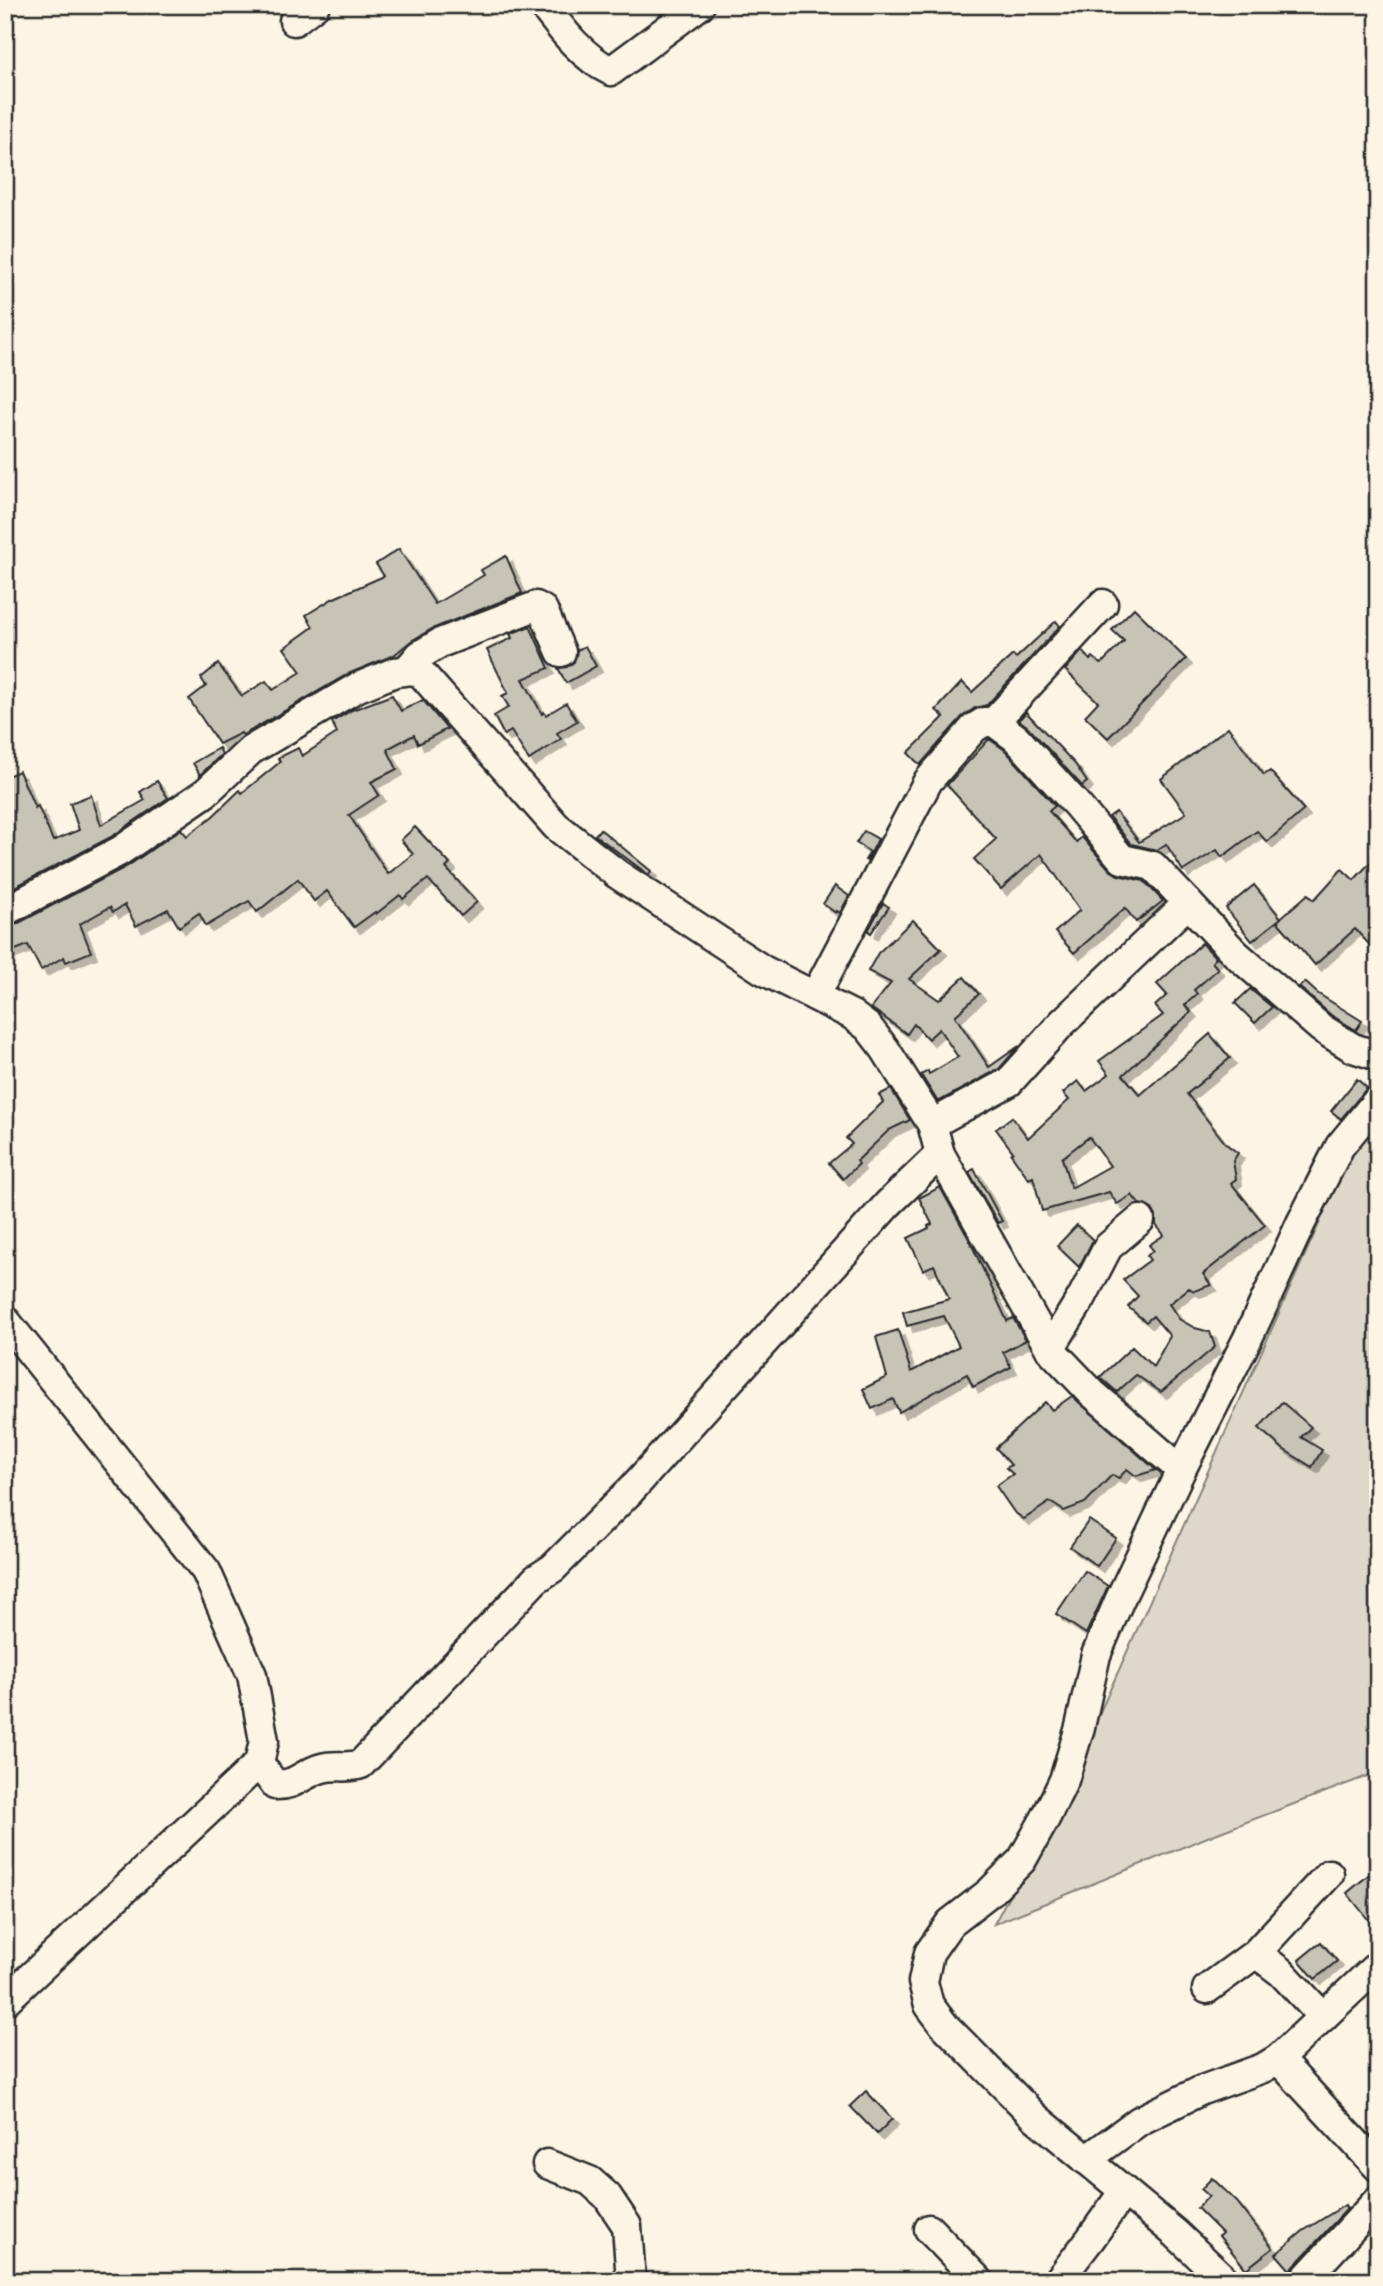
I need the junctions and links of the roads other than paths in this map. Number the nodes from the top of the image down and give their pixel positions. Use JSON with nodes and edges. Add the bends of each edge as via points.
{"nodes":[{"id":1,"x":543,"y":5,"type":"edge"},
{"id":2,"x":700,"y":5,"type":"edge"},
{"id":3,"x":1103,"y":604,"type":"dead end"},
{"id":4,"x":561,"y":652,"type":"dead end"},
{"id":5,"x":407,"y":670,"type":"junction"},
{"id":6,"x":994,"y":722,"type":"junction"},
{"id":7,"x":1188,"y":904,"type":"junction"},
{"id":8,"x":5,"y":911,"type":"edge"},
{"id":9,"x":815,"y":996,"type":"junction"},
{"id":10,"x":1378,"y":1056,"type":"edge"},
{"id":11,"x":1378,"y":1100,"type":"edge"},
{"id":12,"x":932,"y":1124,"type":"junction"},
{"id":13,"x":940,"y":1154,"type":"junction"},
{"id":14,"x":1140,"y":1220,"type":"dead end"},
{"id":15,"x":5,"y":1320,"type":"edge"},
{"id":16,"x":1050,"y":1349,"type":"junction"},
{"id":17,"x":1181,"y":1470,"type":"junction"},
{"id":18,"x":259,"y":1763,"type":"junction"},
{"id":19,"x":1329,"y":1874,"type":"dead end"},
{"id":20,"x":1256,"y":1953,"type":"junction"},
{"id":21,"x":1378,"y":1965,"type":"edge"},
{"id":22,"x":1207,"y":1989,"type":"dead end"},
{"id":23,"x":5,"y":2001,"type":"edge"},
{"id":24,"x":1324,"y":2017,"type":"junction"},
{"id":25,"x":1278,"y":2059,"type":"junction"},
{"id":26,"x":1086,"y":2160,"type":"junction"},
{"id":27,"x":547,"y":2164,"type":"dead end"},
{"id":28,"x":1378,"y":2167,"type":"edge"},
{"id":29,"x":1124,"y":2191,"type":"junction"},
{"id":30,"x":1378,"y":2200,"type":"edge"},
{"id":31,"x":929,"y":2229,"type":"dead end"},
{"id":32,"x":631,"y":2281,"type":"edge"},
{"id":33,"x":979,"y":2281,"type":"edge"},
{"id":34,"x":1058,"y":2281,"type":"edge"},
{"id":35,"x":1226,"y":2281,"type":"edge"},
{"id":36,"x":1303,"y":2281,"type":"edge"}],
"edges":[{"from":1,"to":2,"type":"street","via":[[573,42],[596,64],[611,71]]},
{"from":3,"to":6,"type":"street"},
{"from":4,"to":5,"type":"street","via":[[546,616],[536,606],[440,643]]},
{"from":5,"to":8,"type":"street","via":[[356,688],[267,740],[205,793],[120,851]]},
{"from":5,"to":9,"type":"street","via":[[421,673],[556,826],[617,874],[763,970]]},
{"from":6,"to":7,"type":"street","via":[[1016,738],[1122,859],[1153,866]]},
{"from":6,"to":9,"type":"street","via":[[974,728],[928,781]]},
{"from":7,"to":10,"type":"street","via":[[1236,954],[1321,1028],[1353,1048]]},
{"from":7,"to":12,"type":"street","via":[[1062,1023],[1009,1082]]},
{"from":9,"to":12,"type":"street","via":[[868,1027]]},
{"from":11,"to":17,"type":"street","via":[[1340,1146]]},
{"from":12,"to":13,"type":"street"},
{"from":13,"to":16,"type":"street"},
{"from":13,"to":18,"type":"street","via":[[888,1204],[631,1490],[553,1569],[536,1579],[361,1765],[320,1768],[289,1786],[275,1785]]},
{"from":14,"to":16,"type":"street","via":[[1108,1247]]},
{"from":15,"to":18,"type":"street","via":[[206,1571],[252,1675],[264,1741]]},
{"from":16,"to":17,"type":"street","via":[[1092,1393]]},
{"from":17,"to":26,"type":"street","via":[[1096,1655],[1064,1780],[1046,1817],[1022,1860],[950,1923],[929,1953],[923,1982],[929,2005],[944,2025],[1035,2118]]},
{"from":18,"to":23,"type":"street"},
{"from":19,"to":20,"type":"street"},
{"from":20,"to":22,"type":"street"},
{"from":20,"to":24,"type":"street"},
{"from":21,"to":24,"type":"street"},
{"from":24,"to":25,"type":"street"},
{"from":25,"to":26,"type":"street","via":[[1139,2120]]},
{"from":25,"to":28,"type":"street"},
{"from":26,"to":29,"type":"street"},
{"from":27,"to":32,"type":"street","via":[[590,2181],[607,2196],[627,2226]]},
{"from":29,"to":34,"type":"street"},
{"from":29,"to":35,"type":"street"},
{"from":30,"to":36,"type":"street"},
{"from":31,"to":33,"type":"street"}]}
